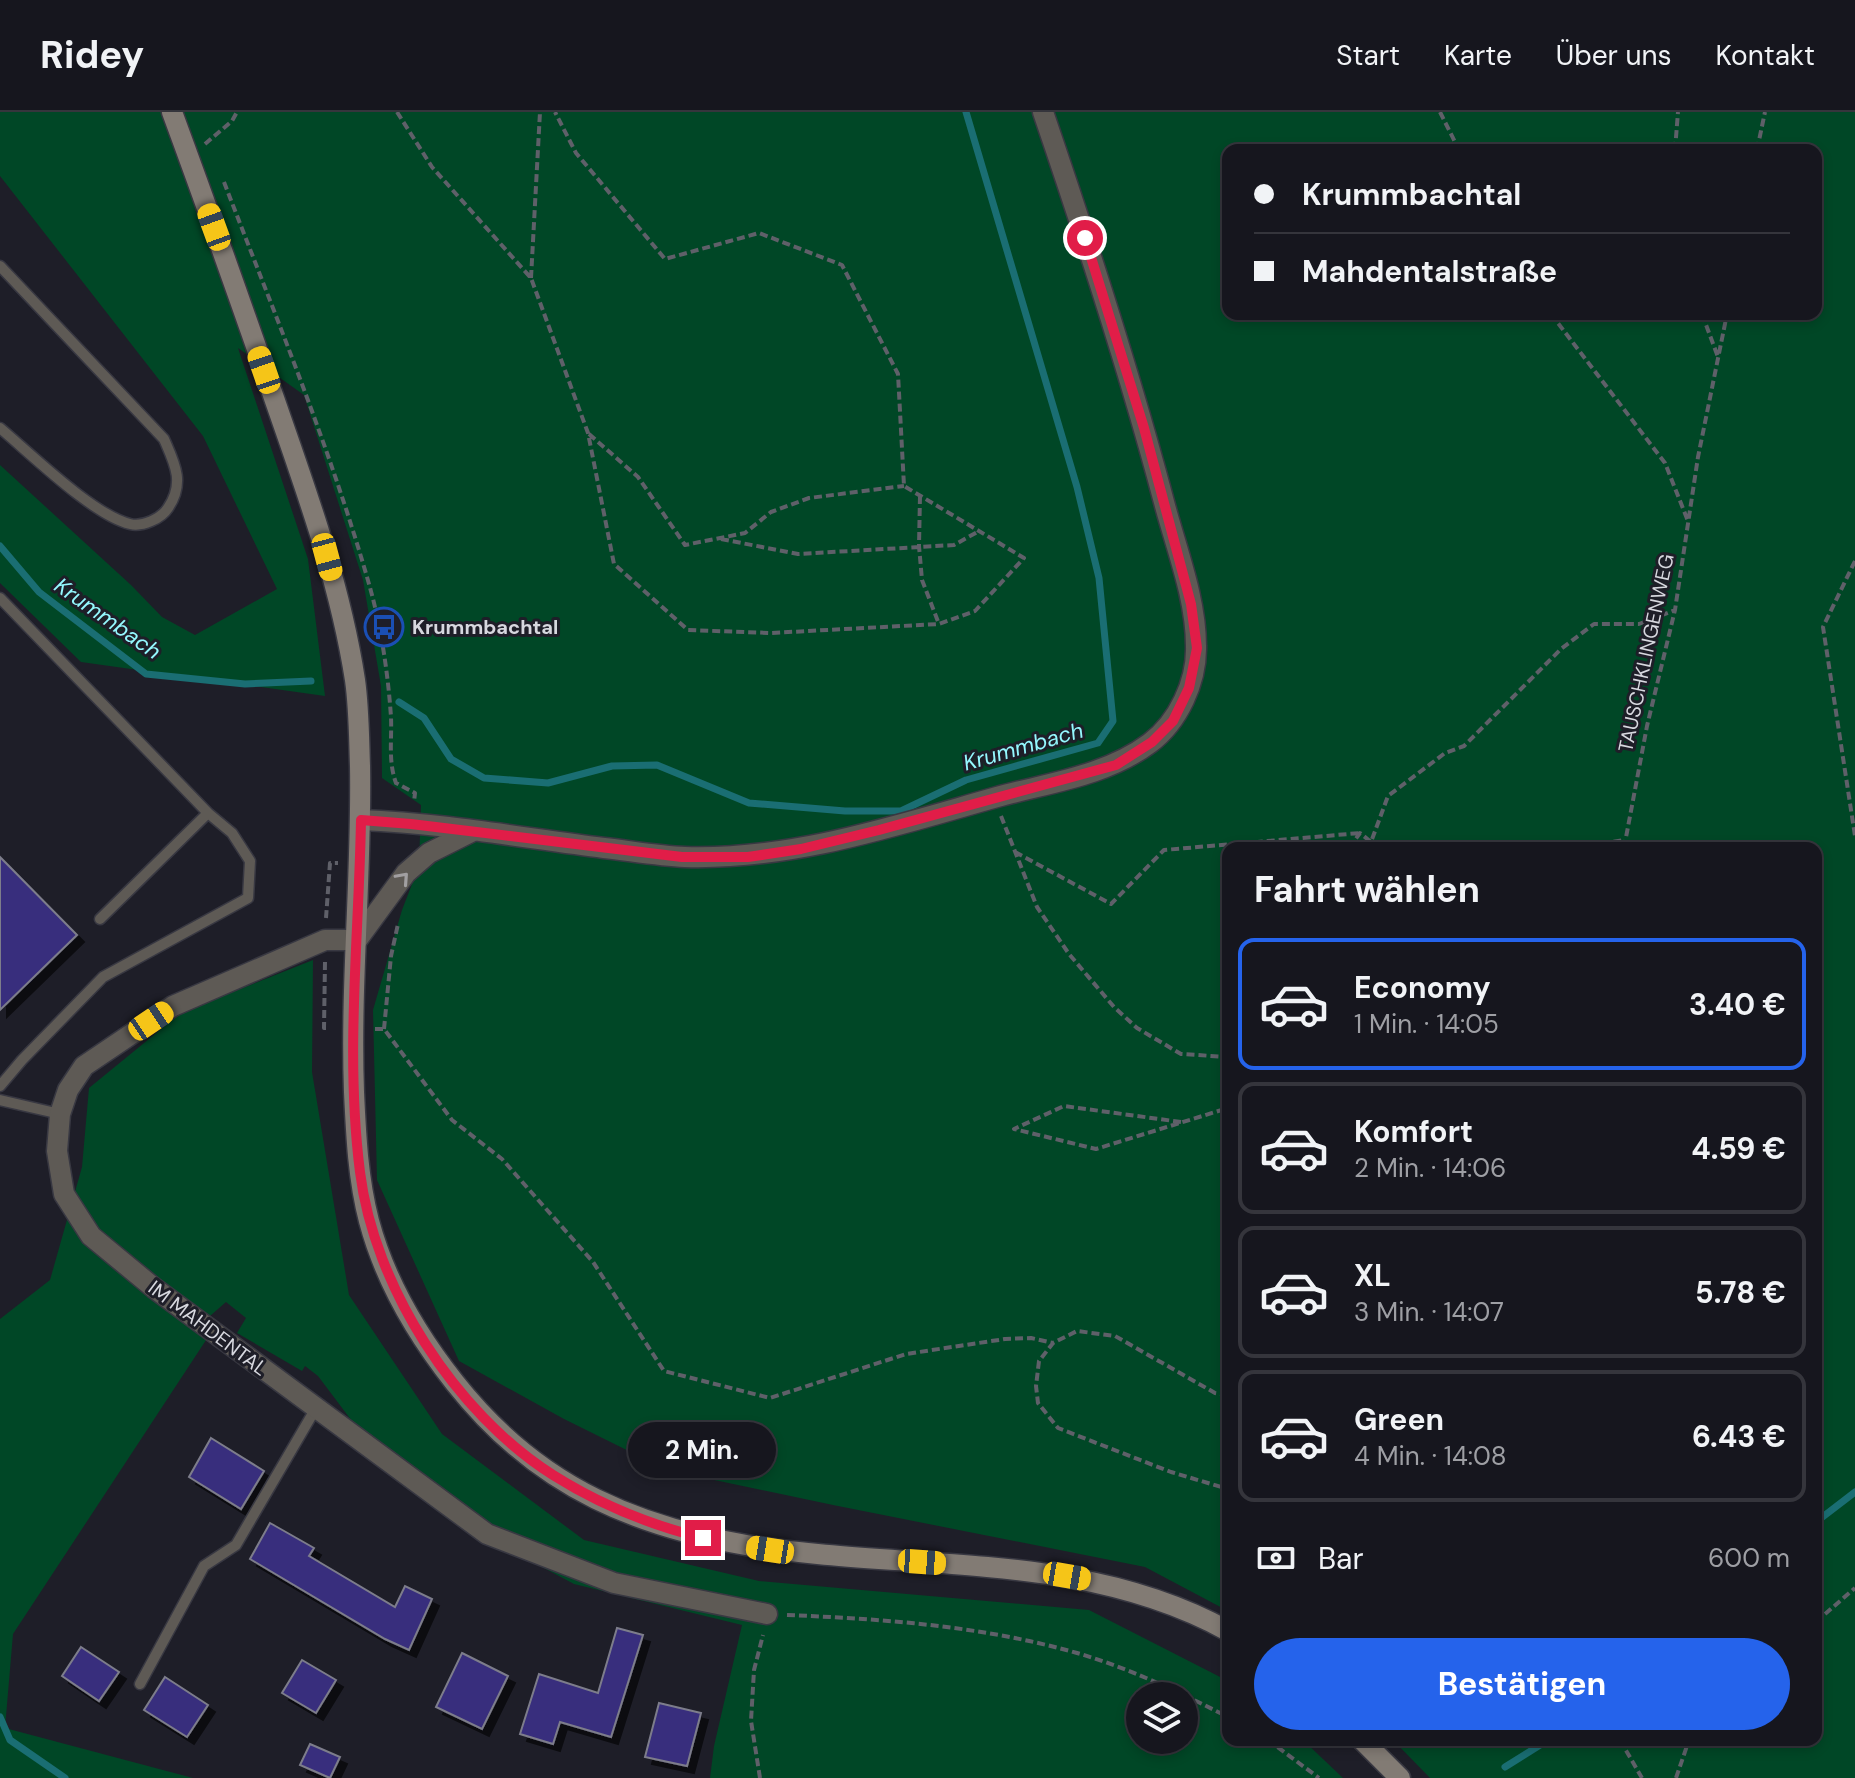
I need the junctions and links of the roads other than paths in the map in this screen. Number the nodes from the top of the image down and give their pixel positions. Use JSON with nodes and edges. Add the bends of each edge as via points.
{"nodes":[{"id":1,"x":172,"y":112,"type":"edge"},
{"id":2,"x":1043,"y":112,"type":"edge"},
{"id":3,"x":0,"y":266,"type":"edge"},
{"id":4,"x":0,"y":428,"type":"edge"},
{"id":5,"x":0,"y":598,"type":"edge"},
{"id":6,"x":208,"y":813,"type":"junction"},
{"id":7,"x":361,"y":820,"type":"junction"},
{"id":8,"x":473,"y":831,"type":"junction"},
{"id":9,"x":100,"y":919,"type":"dead end"},
{"id":10,"x":357,"y":940,"type":"junction"},
{"id":11,"x":0,"y":1086,"type":"edge"},
{"id":12,"x":0,"y":1100,"type":"edge"},
{"id":13,"x":60,"y":1114,"type":"junction"},
{"id":14,"x":316,"y":1408,"type":"junction"},
{"id":15,"x":767,"y":1614,"type":"road end"},
{"id":16,"x":1222,"y":1628,"type":"edge"},
{"id":17,"x":140,"y":1684,"type":"dead end"},
{"id":18,"x":1368,"y":1746,"type":"edge"},
{"id":19,"x":1400,"y":1778,"type":"edge"}],
"edges":[{"from":1,"to":7,"type":"main road","via":[[296,462],[337,596],[355,684]]},
{"from":2,"to":8,"type":"street","via":[[1144,428],[1191,604],[1197,648],[1189,688],[1173,721],[1116,765],[801,849],[748,857],[682,857]]},
{"from":3,"to":4,"type":"lane","via":[[164,439],[179,471],[176,494],[166,512],[147,523],[132,524],[101,512]]},
{"from":5,"to":6,"type":"lane"},
{"from":6,"to":9,"type":"lane"},
{"from":6,"to":11,"type":"lane","via":[[232,833],[250,861],[248,898],[103,977]]},
{"from":7,"to":8,"type":"street"},
{"from":7,"to":10,"type":"main road"},
{"from":10,"to":8,"type":"street","one_way":true,"via":[[406,873],[429,853]]},
{"from":10,"to":13,"type":"street","name":"IM MAHDENTAL","via":[[325,940],[173,1006],[84,1066]]},
{"from":10,"to":16,"type":"main road","via":[[355,1106],[369,1220],[392,1284],[431,1353],[511,1443],[592,1498],[680,1532],[814,1555],[1042,1571],[1139,1592]]},
{"from":12,"to":13,"type":"lane"},
{"from":13,"to":14,"type":"street","name":"IM MAHDENTAL","via":[[57,1151],[64,1194],[91,1236]]},
{"from":14,"to":15,"type":"street","name":"IM MAHDENTAL","via":[[487,1534],[614,1583]]},
{"from":14,"to":17,"type":"lane","via":[[236,1545],[204,1566]]},
{"from":18,"to":19,"type":"main road"}]}
